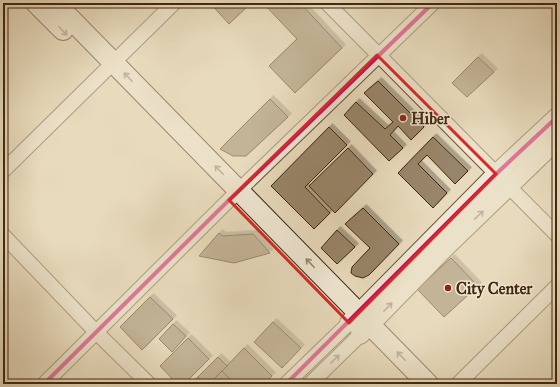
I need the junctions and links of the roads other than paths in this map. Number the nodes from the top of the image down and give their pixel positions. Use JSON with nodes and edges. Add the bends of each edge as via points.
{"nodes":[{"id":1,"x":36,"y":3,"type":"edge"},
{"id":2,"x":55,"y":3,"type":"edge"},
{"id":3,"x":174,"y":3,"type":"edge"},
{"id":4,"x":327,"y":3,"type":"edge"},
{"id":5,"x":433,"y":3,"type":"edge"},
{"id":6,"x":377,"y":55,"type":"junction"},
{"id":7,"x":109,"y":68,"type":"junction"},
{"id":8,"x":557,"y":117,"type":"edge"},
{"id":9,"x":557,"y":140,"type":"edge"},
{"id":10,"x":3,"y":171,"type":"edge"},
{"id":11,"x":496,"y":174,"type":"junction"},
{"id":12,"x":509,"y":186,"type":"junction"},
{"id":13,"x":234,"y":195,"type":"junction"},
{"id":14,"x":3,"y":235,"type":"edge"},
{"id":15,"x":557,"y":235,"type":"edge"},
{"id":16,"x":557,"y":286,"type":"edge"},
{"id":17,"x":360,"y":324,"type":"junction"},
{"id":18,"x":96,"y":332,"type":"junction"},
{"id":19,"x":44,"y":384,"type":"edge"},
{"id":20,"x":149,"y":384,"type":"edge"},
{"id":21,"x":286,"y":384,"type":"edge"},
{"id":22,"x":310,"y":384,"type":"edge"},
{"id":23,"x":408,"y":384,"type":"edge"},
{"id":24,"x":428,"y":384,"type":"edge"},
{"id":25,"x":458,"y":384,"type":"edge"}],
"edges":[{"from":1,"to":7,"type":"main road","one_way":true},
{"from":2,"to":7,"type":"main road"},
{"from":3,"to":7,"type":"street"},
{"from":4,"to":6,"type":"street"},
{"from":5,"to":6,"type":"street"},
{"from":6,"to":11,"type":"street"},
{"from":6,"to":13,"type":"street"},
{"from":7,"to":10,"type":"street"},
{"from":7,"to":13,"type":"main road"},
{"from":8,"to":11,"type":"street"},
{"from":9,"to":12,"type":"street"},
{"from":11,"to":12,"type":"street"},
{"from":11,"to":17,"type":"street"},
{"from":12,"to":15,"type":"street"},
{"from":17,"to":12,"type":"street","one_way":true,"via":[[444,249]]},
{"from":13,"to":17,"type":"main road"},
{"from":13,"to":18,"type":"street"},
{"from":14,"to":18,"type":"street"},
{"from":16,"to":25,"type":"street"},
{"from":17,"to":21,"type":"street"},
{"from":22,"to":17,"type":"street","one_way":true},
{"from":17,"to":23,"type":"main road"},
{"from":24,"to":17,"type":"main road","one_way":true},
{"from":18,"to":19,"type":"street"},
{"from":18,"to":20,"type":"street"}]}
